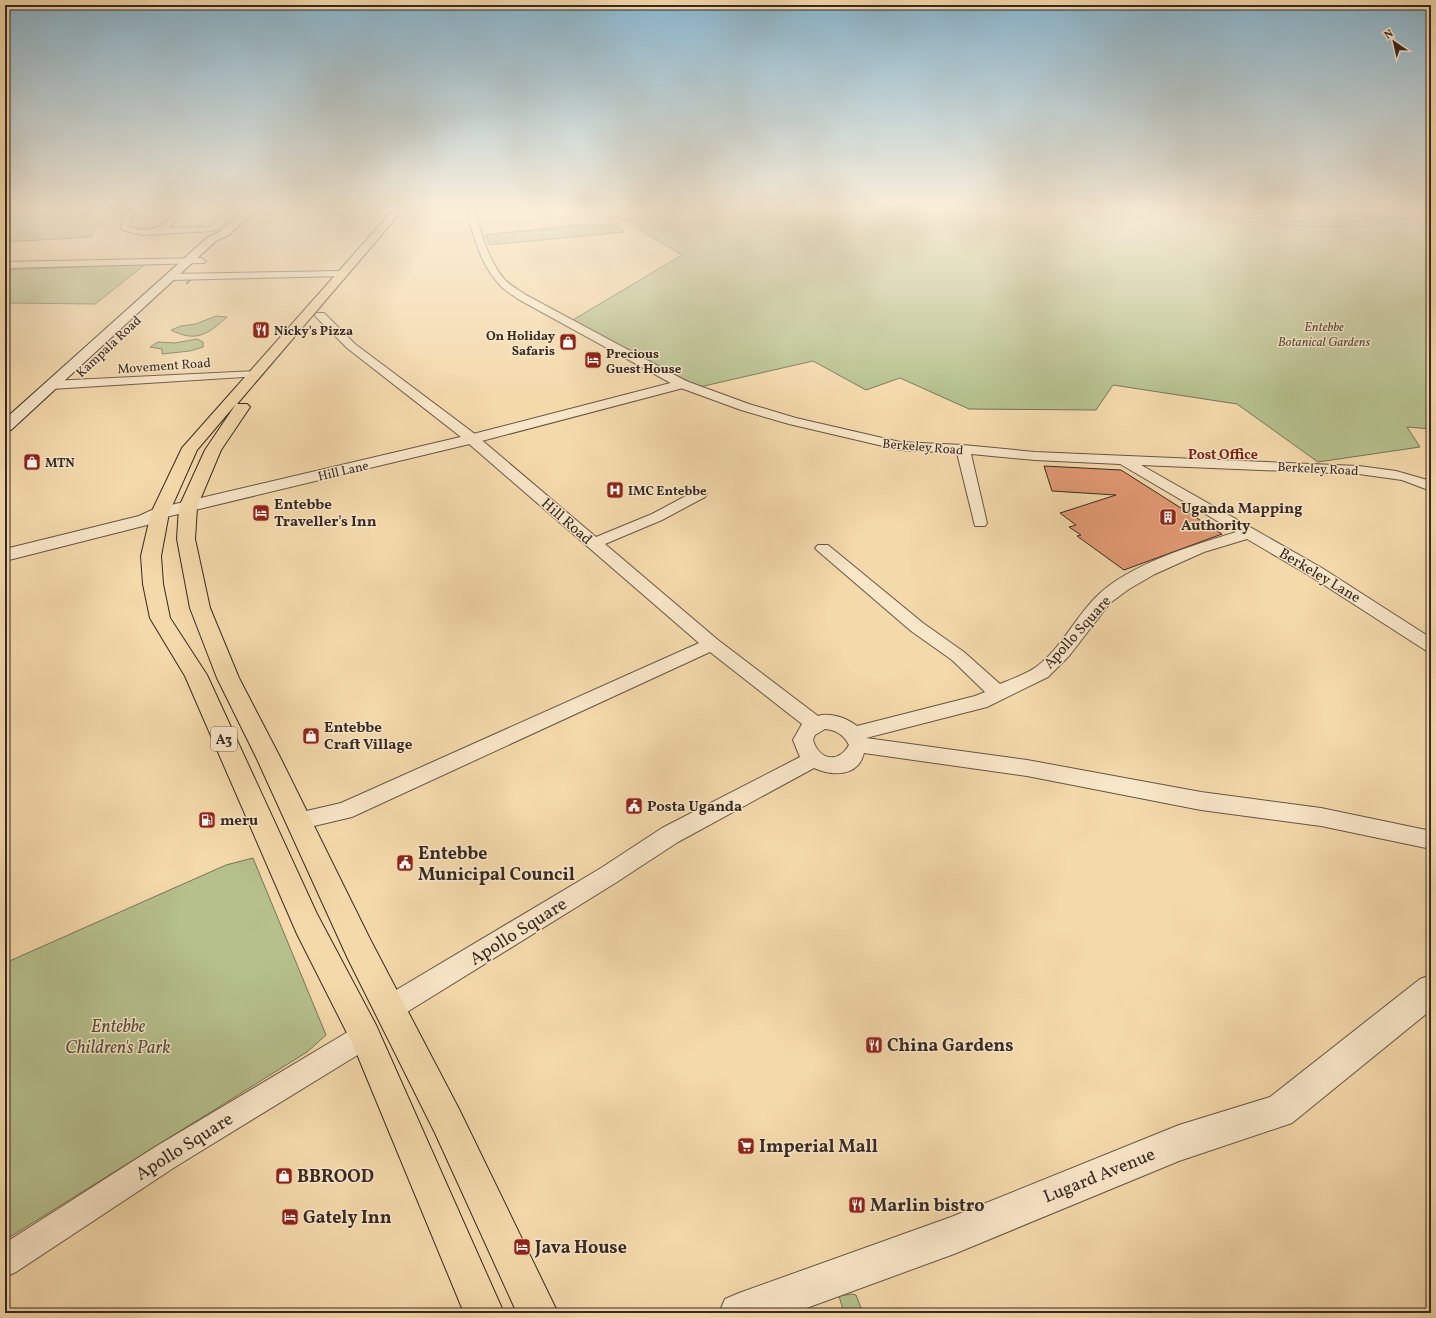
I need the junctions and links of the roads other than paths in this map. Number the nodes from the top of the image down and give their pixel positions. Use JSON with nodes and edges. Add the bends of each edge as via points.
{"nodes":[{"id":1,"x":175,"y":273,"type":"edge"},
{"id":2,"x":189,"y":273,"type":"edge"},
{"id":3,"x":356,"y":273,"type":"edge"},
{"id":4,"x":495,"y":273,"type":"edge"},
{"id":5,"x":342,"y":274,"type":"joint"},
{"id":6,"x":185,"y":276,"type":"junction"},
{"id":7,"x":170,"y":277,"type":"junction"},
{"id":8,"x":320,"y":315,"type":"junction"},
{"id":9,"x":256,"y":374,"type":"junction"},
{"id":10,"x":682,"y":384,"type":"junction"},
{"id":11,"x":51,"y":385,"type":"junction"},
{"id":12,"x":68,"y":385,"type":"junction"},
{"id":13,"x":5,"y":427,"type":"edge"},
{"id":14,"x":472,"y":439,"type":"junction"},
{"id":15,"x":5,"y":441,"type":"edge"},
{"id":16,"x":963,"y":449,"type":"junction"},
{"id":17,"x":1124,"y":460,"type":"junction"},
{"id":18,"x":1431,"y":488,"type":"edge"},
{"id":19,"x":700,"y":494,"type":"dead end"},
{"id":20,"x":188,"y":507,"type":"junction"},
{"id":21,"x":160,"y":513,"type":"junction"},
{"id":22,"x":980,"y":523,"type":"dead end"},
{"id":23,"x":1250,"y":533,"type":"junction"},
{"id":24,"x":593,"y":544,"type":"junction"},
{"id":25,"x":823,"y":548,"type":"dead end"},
{"id":26,"x":5,"y":555,"type":"edge"},
{"id":27,"x":712,"y":644,"type":"junction"},
{"id":28,"x":1431,"y":646,"type":"edge"},
{"id":29,"x":997,"y":692,"type":"junction"},
{"id":30,"x":816,"y":724,"type":"junction"},
{"id":31,"x":857,"y":739,"type":"junction"},
{"id":32,"x":813,"y":759,"type":"junction"},
{"id":33,"x":297,"y":821,"type":"junction"},
{"id":34,"x":1431,"y":840,"type":"edge"},
{"id":35,"x":1431,"y":990,"type":"edge"},
{"id":36,"x":390,"y":1008,"type":"junction"},
{"id":37,"x":365,"y":1036,"type":"junction"},
{"id":38,"x":5,"y":1261,"type":"edge"},
{"id":39,"x":484,"y":1313,"type":"edge"},
{"id":40,"x":538,"y":1313,"type":"edge"},
{"id":41,"x":740,"y":1313,"type":"edge"}],
"edges":[{"from":1,"to":7,"type":"main road","name":"Kampala Road"},
{"from":2,"to":6,"type":"main road","name":"Kampala Road"},
{"from":3,"to":8,"type":"highway","number":"A3"},
{"from":4,"to":10,"type":"street","name":"Berkeley Road","via":[[501,282],[522,297]]},
{"from":5,"to":6,"type":"street"},
{"from":5,"to":9,"type":"highway","number":"A3"},
{"from":6,"to":7,"type":"street"},
{"from":6,"to":12,"type":"main road","name":"Kampala Road"},
{"from":7,"to":11,"type":"main road","name":"Kampala Road"},
{"from":8,"to":14,"type":"street","name":"Hill Road","via":[[380,370]]},
{"from":8,"to":20,"type":"highway","number":"A3","via":[[241,408],[213,450]]},
{"from":9,"to":12,"type":"street","name":"Movement Road"},
{"from":9,"to":21,"type":"highway","number":"A3","via":[[190,448]]},
{"from":10,"to":14,"type":"main road","name":"Hill Lane"},
{"from":10,"to":16,"type":"street","name":"Berkeley Road","via":[[745,407],[859,437],[900,446]]},
{"from":11,"to":12,"type":"street","name":"Movement Road"},
{"from":11,"to":13,"type":"main road","name":"Kampala Road"},
{"from":12,"to":15,"type":"main road","name":"Kampala Road"},
{"from":14,"to":20,"type":"main road","name":"Hill Lane"},
{"from":14,"to":24,"type":"street","name":"Hill Road"},
{"from":16,"to":17,"type":"street","name":"Berkeley Road","via":[[1035,456]]},
{"from":16,"to":22,"type":"street"},
{"from":17,"to":18,"type":"street","name":"Berkeley Road","via":[[1359,470],[1418,479]]},
{"from":17,"to":23,"type":"street","name":"Berkeley Lane"},
{"from":19,"to":24,"type":"street","via":[[656,517]]},
{"from":20,"to":21,"type":"main road","name":"Hill Lane"},
{"from":20,"to":33,"type":"highway","number":"A3","via":[[186,539],[200,608],[228,678]]},
{"from":21,"to":26,"type":"main road","name":"Hill Lane","via":[[145,520]]},
{"from":21,"to":37,"type":"highway","number":"A3","via":[[151,556],[153,584],[160,618],[196,675],[307,924]]},
{"from":23,"to":28,"type":"street","name":"Berkeley Lane"},
{"from":23,"to":29,"type":"street","name":"Apollo Square","via":[[1199,549],[1149,570],[1123,585],[1104,599],[1063,652],[1042,672]]},
{"from":24,"to":27,"type":"street","name":"Hill Road"},
{"from":25,"to":29,"type":"street","via":[[917,627],[958,656]]},
{"from":27,"to":30,"type":"street","name":"Hill Road"},
{"from":27,"to":33,"type":"street","via":[[344,811]]},
{"from":29,"to":31,"type":"street","name":"Apollo Square","via":[[980,702]]},
{"from":30,"to":31,"type":"street","via":[[834,723],[849,729]]},
{"from":30,"to":32,"type":"street","via":[[809,728],[803,746]]},
{"from":31,"to":32,"type":"street","via":[[856,755],[850,761],[824,764]]},
{"from":31,"to":34,"type":"street","via":[[1201,801],[1320,817]]},
{"from":32,"to":36,"type":"street","name":"Apollo Square","via":[[670,835],[576,896]]},
{"from":33,"to":36,"type":"highway","number":"A3"},
{"from":35,"to":41,"type":"main road","name":"Lugard Avenue","via":[[1280,1111],[1179,1143],[954,1235]]},
{"from":36,"to":40,"type":"highway","number":"A3"},
{"from":37,"to":38,"type":"street","name":"Apollo Square","via":[[165,1157]]},
{"from":37,"to":39,"type":"highway","number":"A3"}]}
